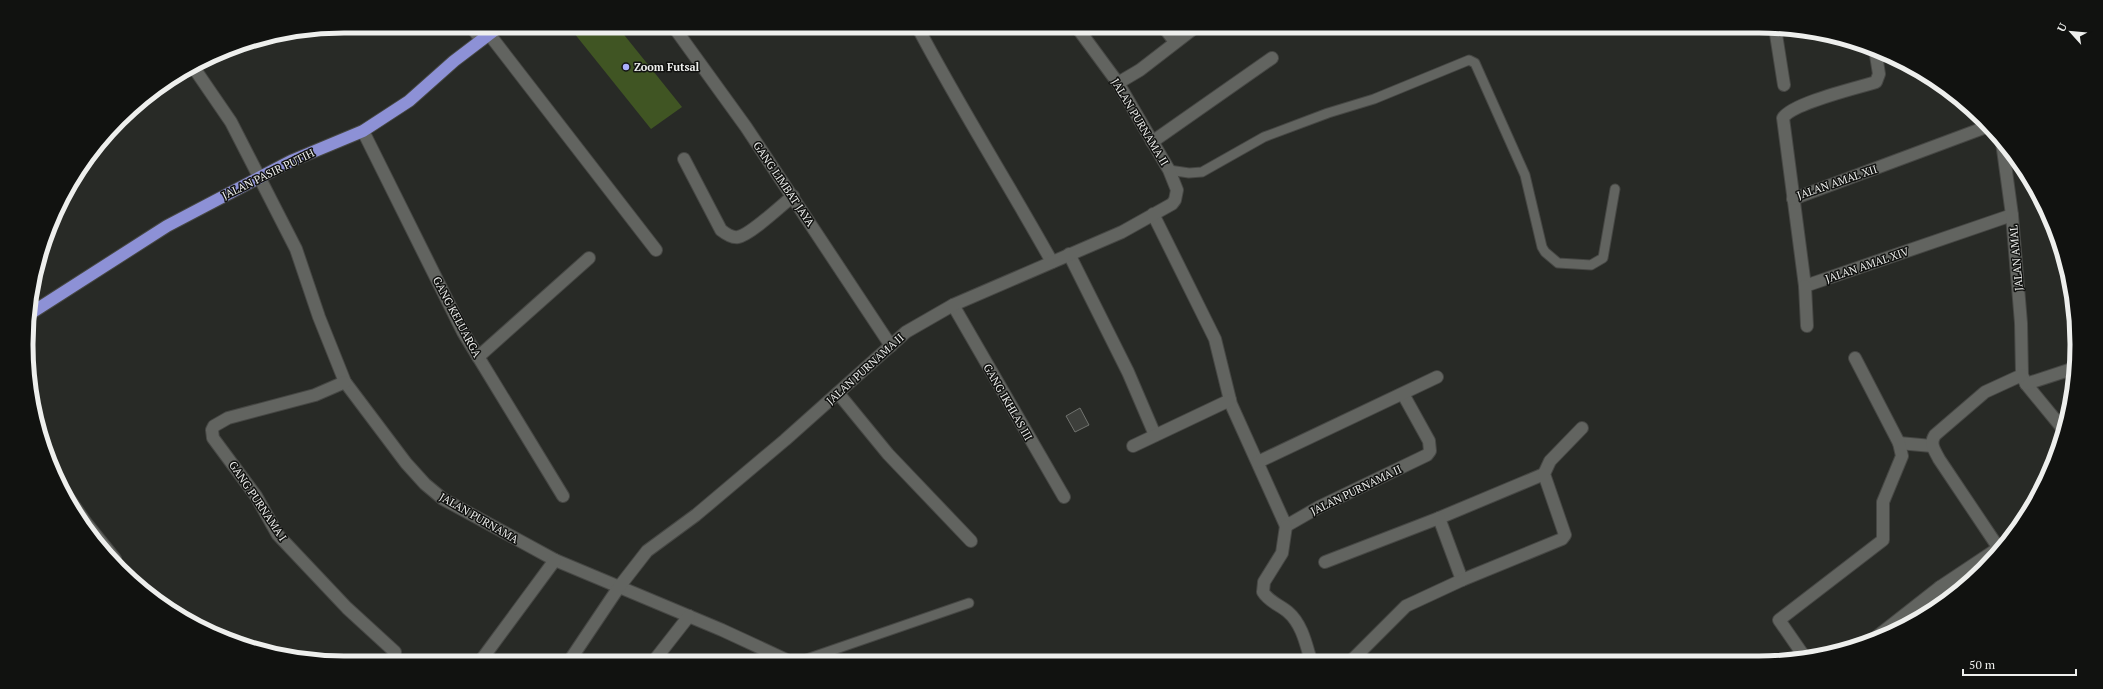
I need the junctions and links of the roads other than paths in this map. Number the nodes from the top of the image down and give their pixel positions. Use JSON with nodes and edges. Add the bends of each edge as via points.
{"nodes":[{"id":1,"x":480,"y":33,"type":"edge"},
{"id":2,"x":490,"y":33,"type":"edge"},
{"id":3,"x":678,"y":33,"type":"edge"},
{"id":4,"x":921,"y":33,"type":"edge"},
{"id":5,"x":1081,"y":33,"type":"edge"},
{"id":6,"x":1168,"y":33,"type":"edge"},
{"id":7,"x":1187,"y":33,"type":"edge"},
{"id":8,"x":1776,"y":34,"type":"edge"},
{"id":9,"x":485,"y":37,"type":"junction"},
{"id":10,"x":1174,"y":42,"type":"junction"},
{"id":11,"x":1876,"y":56,"type":"edge"},
{"id":12,"x":1272,"y":58,"type":"dead end"},
{"id":13,"x":196,"y":71,"type":"edge"},
{"id":14,"x":1118,"y":83,"type":"junction"},
{"id":15,"x":1784,"y":85,"type":"dead end"},
{"id":16,"x":1983,"y":129,"type":"edge"},
{"id":17,"x":363,"y":131,"type":"junction"},
{"id":18,"x":1152,"y":142,"type":"junction"},
{"id":19,"x":2003,"y":152,"type":"edge"},
{"id":20,"x":684,"y":159,"type":"dead end"},
{"id":21,"x":1169,"y":170,"type":"junction"},
{"id":22,"x":260,"y":177,"type":"junction"},
{"id":23,"x":1615,"y":189,"type":"dead end"},
{"id":24,"x":793,"y":196,"type":"junction"},
{"id":25,"x":1793,"y":199,"type":"junction"},
{"id":26,"x":1153,"y":214,"type":"junction"},
{"id":27,"x":2012,"y":215,"type":"junction"},
{"id":28,"x":656,"y":250,"type":"dead end"},
{"id":29,"x":1069,"y":254,"type":"junction"},
{"id":30,"x":588,"y":258,"type":"dead end"},
{"id":31,"x":1052,"y":262,"type":"junction"},
{"id":32,"x":1805,"y":286,"type":"junction"},
{"id":33,"x":953,"y":305,"type":"junction"},
{"id":34,"x":35,"y":310,"type":"edge"},
{"id":35,"x":1807,"y":326,"type":"dead end"},
{"id":36,"x":890,"y":346,"type":"junction"},
{"id":37,"x":478,"y":357,"type":"junction"},
{"id":38,"x":1855,"y":358,"type":"dead end"},
{"id":39,"x":2069,"y":370,"type":"edge"},
{"id":40,"x":1437,"y":377,"type":"dead end"},
{"id":41,"x":2024,"y":380,"type":"junction"},
{"id":42,"x":345,"y":382,"type":"junction"},
{"id":43,"x":838,"y":393,"type":"junction"},
{"id":44,"x":1403,"y":394,"type":"junction"},
{"id":45,"x":1230,"y":400,"type":"junction"},
{"id":46,"x":2059,"y":424,"type":"edge"},
{"id":47,"x":1582,"y":428,"type":"dead end"},
{"id":48,"x":1155,"y":435,"type":"junction"},
{"id":49,"x":1899,"y":444,"type":"junction"},
{"id":50,"x":1133,"y":446,"type":"dead end"},
{"id":51,"x":1932,"y":446,"type":"junction"},
{"id":52,"x":1258,"y":462,"type":"junction"},
{"id":53,"x":1544,"y":474,"type":"junction"},
{"id":54,"x":563,"y":496,"type":"dead end"},
{"id":55,"x":1064,"y":497,"type":"dead end"},
{"id":56,"x":1439,"y":518,"type":"junction"},
{"id":57,"x":1286,"y":526,"type":"junction"},
{"id":58,"x":972,"y":541,"type":"dead end"},
{"id":59,"x":1997,"y":546,"type":"edge"},
{"id":60,"x":1989,"y":554,"type":"edge"},
{"id":61,"x":555,"y":560,"type":"junction"},
{"id":62,"x":1325,"y":562,"type":"dead end"},
{"id":63,"x":1462,"y":580,"type":"junction"},
{"id":64,"x":619,"y":587,"type":"junction"},
{"id":65,"x":1940,"y":588,"type":"junction"},
{"id":66,"x":1940,"y":598,"type":"edge"},
{"id":67,"x":969,"y":604,"type":"dead end"},
{"id":68,"x":689,"y":616,"type":"junction"},
{"id":69,"x":1889,"y":627,"type":"edge"},
{"id":70,"x":395,"y":652,"type":"dead end"},
{"id":71,"x":1802,"y":653,"type":"edge"},
{"id":72,"x":484,"y":656,"type":"edge"},
{"id":73,"x":573,"y":656,"type":"edge"},
{"id":74,"x":658,"y":656,"type":"edge"},
{"id":75,"x":778,"y":656,"type":"edge"},
{"id":76,"x":816,"y":656,"type":"edge"},
{"id":77,"x":1309,"y":656,"type":"edge"},
{"id":78,"x":1356,"y":656,"type":"edge"}],
"edges":[{"from":1,"to":9,"type":"street"},
{"from":2,"to":9,"type":"highway","name":"JALAN PASIR PUTIH"},
{"from":3,"to":24,"type":"street","name":"GANG LIMBAT JAYA"},
{"from":4,"to":31,"type":"street","via":[[946,82],[1008,183]]},
{"from":5,"to":14,"type":"street","name":"JALAN PURNAMA II"},
{"from":6,"to":10,"type":"street"},
{"from":7,"to":10,"type":"street"},
{"from":8,"to":15,"type":"street"},
{"from":9,"to":17,"type":"highway","name":"JALAN PASIR PUTIH","via":[[409,102]]},
{"from":9,"to":28,"type":"street"},
{"from":10,"to":14,"type":"street","via":[[1140,70]]},
{"from":11,"to":25,"type":"street","name":"JALAN AMAL XII","via":[[1880,74],[1876,82],[1801,105],[1789,111],[1783,118]]},
{"from":12,"to":18,"type":"street"},
{"from":13,"to":22,"type":"street","name":"JALAN PURNAMA","via":[[231,122]]},
{"from":14,"to":18,"type":"street","name":"JALAN PURNAMA II"},
{"from":16,"to":25,"type":"street","name":"JALAN AMAL XII"},
{"from":17,"to":22,"type":"highway","name":"JALAN PASIR PUTIH"},
{"from":17,"to":37,"type":"street","name":"GANG KELUARGA","via":[[463,332]]},
{"from":18,"to":21,"type":"street","name":"JALAN PURNAMA II"},
{"from":19,"to":27,"type":"street","name":"JALAN AMAL"},
{"from":20,"to":24,"type":"street","via":[[721,230],[730,235],[738,237],[748,232]]},
{"from":21,"to":23,"type":"lane","via":[[1202,172],[1264,137],[1328,112],[1374,99],[1469,60],[1475,63],[1525,175],[1542,247],[1550,258],[1558,263],[1591,265],[1603,258]]},
{"from":21,"to":26,"type":"street","name":"JALAN PURNAMA II","via":[[1177,195],[1172,204]]},
{"from":22,"to":34,"type":"highway","name":"JALAN PASIR PUTIH","via":[[167,226]]},
{"from":22,"to":42,"type":"street","name":"JALAN PURNAMA","via":[[296,249]]},
{"from":24,"to":36,"type":"street","name":"GANG LIMBAT JAYA"},
{"from":25,"to":32,"type":"street"},
{"from":26,"to":29,"type":"street","name":"JALAN PURNAMA II","via":[[1122,232]]},
{"from":26,"to":45,"type":"street","via":[[1214,338]]},
{"from":27,"to":32,"type":"street","name":"JALAN AMAL XIV"},
{"from":27,"to":41,"type":"street","name":"JALAN AMAL"},
{"from":29,"to":31,"type":"street","name":"JALAN PURNAMA II"},
{"from":29,"to":48,"type":"street","via":[[1128,372]]},
{"from":30,"to":37,"type":"street"},
{"from":31,"to":33,"type":"street","name":"JALAN PURNAMA II"},
{"from":32,"to":35,"type":"street"},
{"from":33,"to":36,"type":"street","name":"JALAN PURNAMA II","via":[[906,332]]},
{"from":33,"to":55,"type":"street","name":"GANG IKHLAS III"},
{"from":36,"to":43,"type":"street","name":"JALAN PURNAMA II"},
{"from":37,"to":54,"type":"street","name":"GANG KELUARGA"},
{"from":38,"to":49,"type":"street"},
{"from":39,"to":41,"type":"street"},
{"from":40,"to":44,"type":"street"},
{"from":41,"to":46,"type":"street"},
{"from":41,"to":51,"type":"street","via":[[1985,392],[1935,435]]},
{"from":42,"to":61,"type":"street","name":"JALAN PURNAMA","via":[[425,484],[443,498]]},
{"from":42,"to":70,"type":"street","name":"GANG PURNAMA I","via":[[315,395],[228,418],[214,426],[212,433],[213,438],[256,496],[278,535],[347,608]]},
{"from":43,"to":58,"type":"street","via":[[888,454]]},
{"from":43,"to":64,"type":"street","name":"JALAN PURNAMA II","via":[[696,515],[647,551]]},
{"from":44,"to":52,"type":"street"},
{"from":44,"to":57,"type":"street","name":"JALAN PURNAMA II","via":[[1429,442],[1430,452]]},
{"from":45,"to":48,"type":"street"},
{"from":45,"to":52,"type":"street"},
{"from":47,"to":53,"type":"street","via":[[1550,461]]},
{"from":48,"to":50,"type":"street"},
{"from":49,"to":51,"type":"street"},
{"from":49,"to":71,"type":"street","via":[[1902,456],[1883,502],[1883,540],[1779,620]]},
{"from":51,"to":59,"type":"street"},
{"from":52,"to":57,"type":"street"},
{"from":53,"to":56,"type":"street"},
{"from":53,"to":63,"type":"street","via":[[1565,535],[1562,539]]},
{"from":56,"to":62,"type":"street"},
{"from":56,"to":63,"type":"street"},
{"from":57,"to":77,"type":"street","via":[[1282,553],[1266,578],[1263,588],[1266,596],[1288,612],[1297,624],[1304,636]]},
{"from":60,"to":65,"type":"street"},
{"from":61,"to":64,"type":"street","name":"JALAN PURNAMA"},
{"from":61,"to":72,"type":"street"},
{"from":63,"to":78,"type":"street","via":[[1406,606]]},
{"from":64,"to":68,"type":"street","name":"JALAN PURNAMA"},
{"from":64,"to":73,"type":"street","name":"JALAN PURNAMA II"},
{"from":65,"to":66,"type":"street"},
{"from":65,"to":69,"type":"street"},
{"from":67,"to":76,"type":"lane"},
{"from":68,"to":74,"type":"street"},
{"from":68,"to":75,"type":"street","name":"JALAN PURNAMA"}]}
